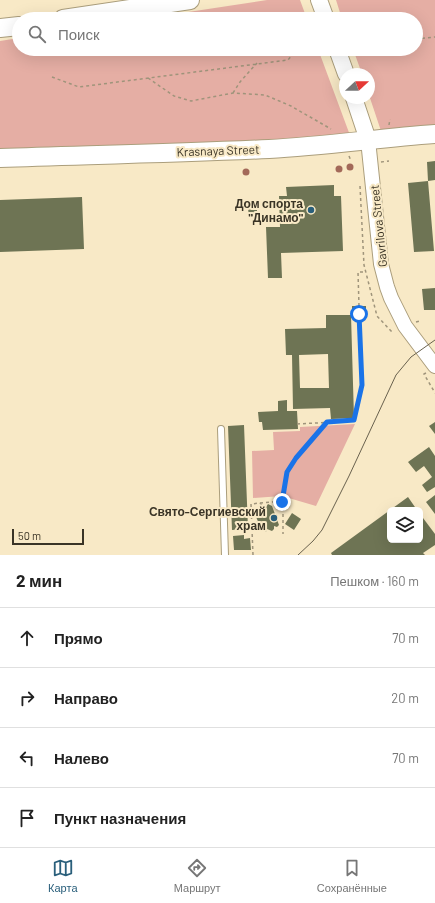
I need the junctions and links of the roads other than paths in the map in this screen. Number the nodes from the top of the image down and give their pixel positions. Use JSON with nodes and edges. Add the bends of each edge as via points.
{"nodes":[{"id":1,"x":190,"y":0,"type":"edge"},
{"id":2,"x":151,"y":3,"type":"edge"},
{"id":3,"x":102,"y":12,"type":"edge"},
{"id":4,"x":12,"y":27,"type":"edge"},
{"id":5,"x":0,"y":28,"type":"edge"},
{"id":6,"x":340,"y":56,"type":"edge"},
{"id":7,"x":344,"y":68,"type":"edge"},
{"id":8,"x":356,"y":104,"type":"edge"},
{"id":9,"x":435,"y":134,"type":"edge"},
{"id":10,"x":368,"y":140,"type":"junction"},
{"id":11,"x":0,"y":158,"type":"edge"},
{"id":12,"x":432,"y":368,"type":"edge"},
{"id":13,"x":221,"y":429,"type":"dead end"},
{"id":14,"x":225,"y":555,"type":"edge"}],
"edges":[{"from":1,"to":2,"type":"main road"},
{"from":2,"to":3,"type":"main road"},
{"from":4,"to":5,"type":"main road"},
{"from":6,"to":7,"type":"main road"},
{"from":8,"to":10,"type":"main road","name":"Gavrilova Street"},
{"from":9,"to":10,"type":"main road","name":"Krasnaya Street"},
{"from":10,"to":11,"type":"main road","name":"Krasnaya Street","via":[[270,149]]},
{"from":10,"to":12,"type":"street","name":"Gavrilova Street","via":[[380,264],[391,298],[405,326]]},
{"from":13,"to":14,"type":"lane"}]}
